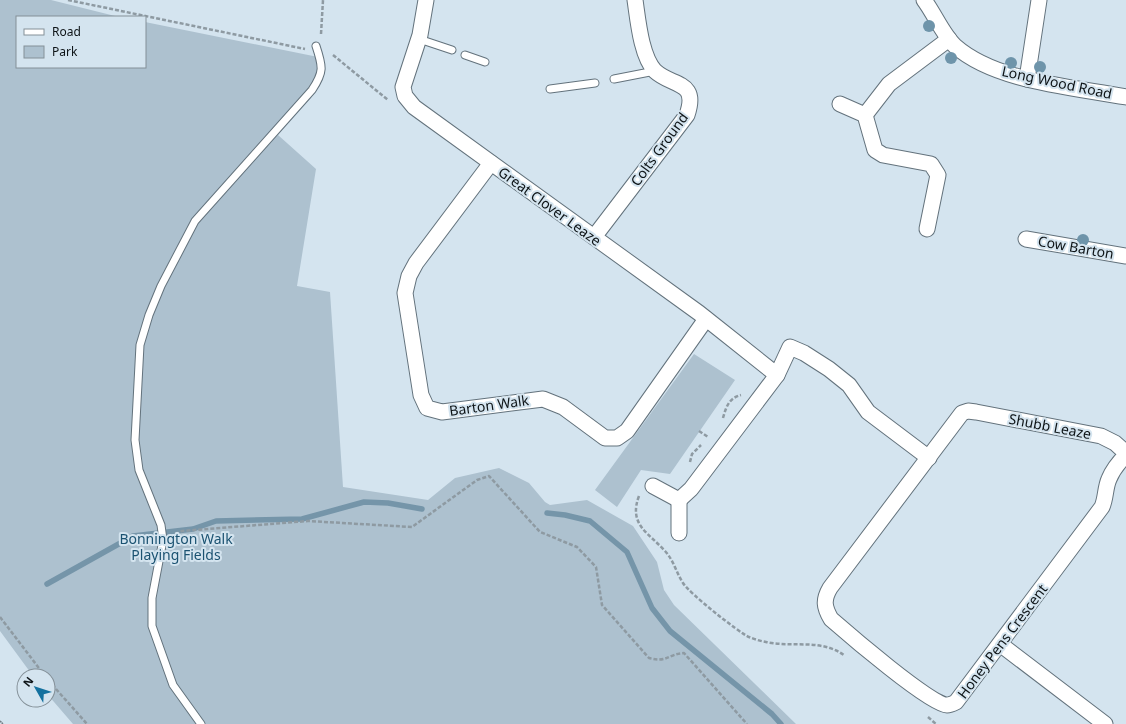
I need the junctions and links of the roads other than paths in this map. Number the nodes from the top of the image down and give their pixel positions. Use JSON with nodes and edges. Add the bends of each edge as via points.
{"nodes":[{"id":1,"x":426,"y":0,"type":"edge"},
{"id":2,"x":635,"y":0,"type":"edge"},
{"id":3,"x":924,"y":0,"type":"edge"},
{"id":4,"x":1039,"y":0,"type":"edge"},
{"id":5,"x":418,"y":39,"type":"junction"},
{"id":6,"x":949,"y":39,"type":"junction"},
{"id":7,"x":316,"y":46,"type":"road end"},
{"id":8,"x":452,"y":50,"type":"dead end"},
{"id":9,"x":465,"y":55,"type":"dead end"},
{"id":10,"x":486,"y":62,"type":"dead end"},
{"id":11,"x":656,"y":71,"type":"junction"},
{"id":12,"x":614,"y":79,"type":"dead end"},
{"id":13,"x":1027,"y":79,"type":"junction"},
{"id":14,"x":595,"y":83,"type":"dead end"},
{"id":15,"x":550,"y":89,"type":"dead end"},
{"id":16,"x":1126,"y":97,"type":"edge"},
{"id":17,"x":840,"y":104,"type":"dead end"},
{"id":18,"x":865,"y":115,"type":"junction"},
{"id":19,"x":491,"y":163,"type":"junction"},
{"id":20,"x":927,"y":229,"type":"dead end"},
{"id":21,"x":594,"y":237,"type":"junction"},
{"id":22,"x":1026,"y":239,"type":"dead end"},
{"id":23,"x":1126,"y":256,"type":"edge"},
{"id":24,"x":706,"y":319,"type":"junction"},
{"id":25,"x":777,"y":375,"type":"junction"},
{"id":26,"x":968,"y":411,"type":"joint"},
{"id":27,"x":1126,"y":454,"type":"edge"},
{"id":28,"x":930,"y":458,"type":"junction"},
{"id":29,"x":647,"y":488,"type":"road end"},
{"id":30,"x":679,"y":500,"type":"junction"},
{"id":31,"x":679,"y":533,"type":"dead end"},
{"id":32,"x":1000,"y":644,"type":"junction"},
{"id":33,"x":201,"y":724,"type":"edge"},
{"id":34,"x":1105,"y":724,"type":"edge"}],
"edges":[{"from":1,"to":5,"type":"street","name":"Great Clover Leaze"},
{"from":2,"to":11,"type":"street","name":"Colts Ground","via":[[642,47]]},
{"from":3,"to":6,"type":"street","name":"Long Wood Road"},
{"from":4,"to":13,"type":"street"},
{"from":5,"to":8,"type":"lane"},
{"from":5,"to":19,"type":"street","name":"Great Clover Leaze","via":[[405,76],[405,96],[414,107]]},
{"from":6,"to":13,"type":"street","name":"Long Wood Road","via":[[982,64]]},
{"from":6,"to":18,"type":"street","via":[[889,84]]},
{"from":7,"to":33,"type":"lane","via":[[321,60],[321,76],[312,90],[195,221],[161,286],[140,345],[135,440],[139,470],[161,525],[163,540],[152,598],[152,626],[173,685]]},
{"from":9,"to":10,"type":"lane"},
{"from":11,"to":12,"type":"lane"},
{"from":11,"to":21,"type":"street","name":"Colts Ground","via":[[680,85],[688,93],[691,102],[687,115]]},
{"from":13,"to":16,"type":"street","name":"Long Wood Road"},
{"from":14,"to":15,"type":"lane"},
{"from":17,"to":18,"type":"street"},
{"from":18,"to":20,"type":"street","via":[[875,150],[883,155],[931,164],[938,175]]},
{"from":19,"to":21,"type":"street","name":"Great Clover Leaze"},
{"from":19,"to":24,"type":"street","name":"Barton Walk","via":[[409,276],[405,294],[421,395],[427,408],[442,412],[543,399],[563,407],[605,438],[617,438],[627,431]]},
{"from":21,"to":24,"type":"street","name":"Great Clover Leaze"},
{"from":22,"to":23,"type":"street","name":"Cow Barton"},
{"from":24,"to":25,"type":"street","name":"Great Clover Leaze"},
{"from":25,"to":28,"type":"street","via":[[790,347],[804,353],[849,385],[868,412]]},
{"from":25,"to":30,"type":"street","via":[[691,489]]},
{"from":26,"to":27,"type":"street","name":"Shubb Leaze","via":[[1101,436],[1115,443]]},
{"from":26,"to":28,"type":"street","name":"Honey Pens Crescent","via":[[962,413]]},
{"from":27,"to":32,"type":"street","name":"Honey Pens Crescent","via":[[1115,466],[1108,480],[1106,499],[1102,507]]},
{"from":28,"to":32,"type":"street","name":"Honey Pens Crescent","via":[[830,588],[825,597],[825,608],[830,619],[899,676],[947,706],[956,702]]},
{"from":29,"to":30,"type":"street"},
{"from":30,"to":31,"type":"street"},
{"from":32,"to":34,"type":"street"}]}
